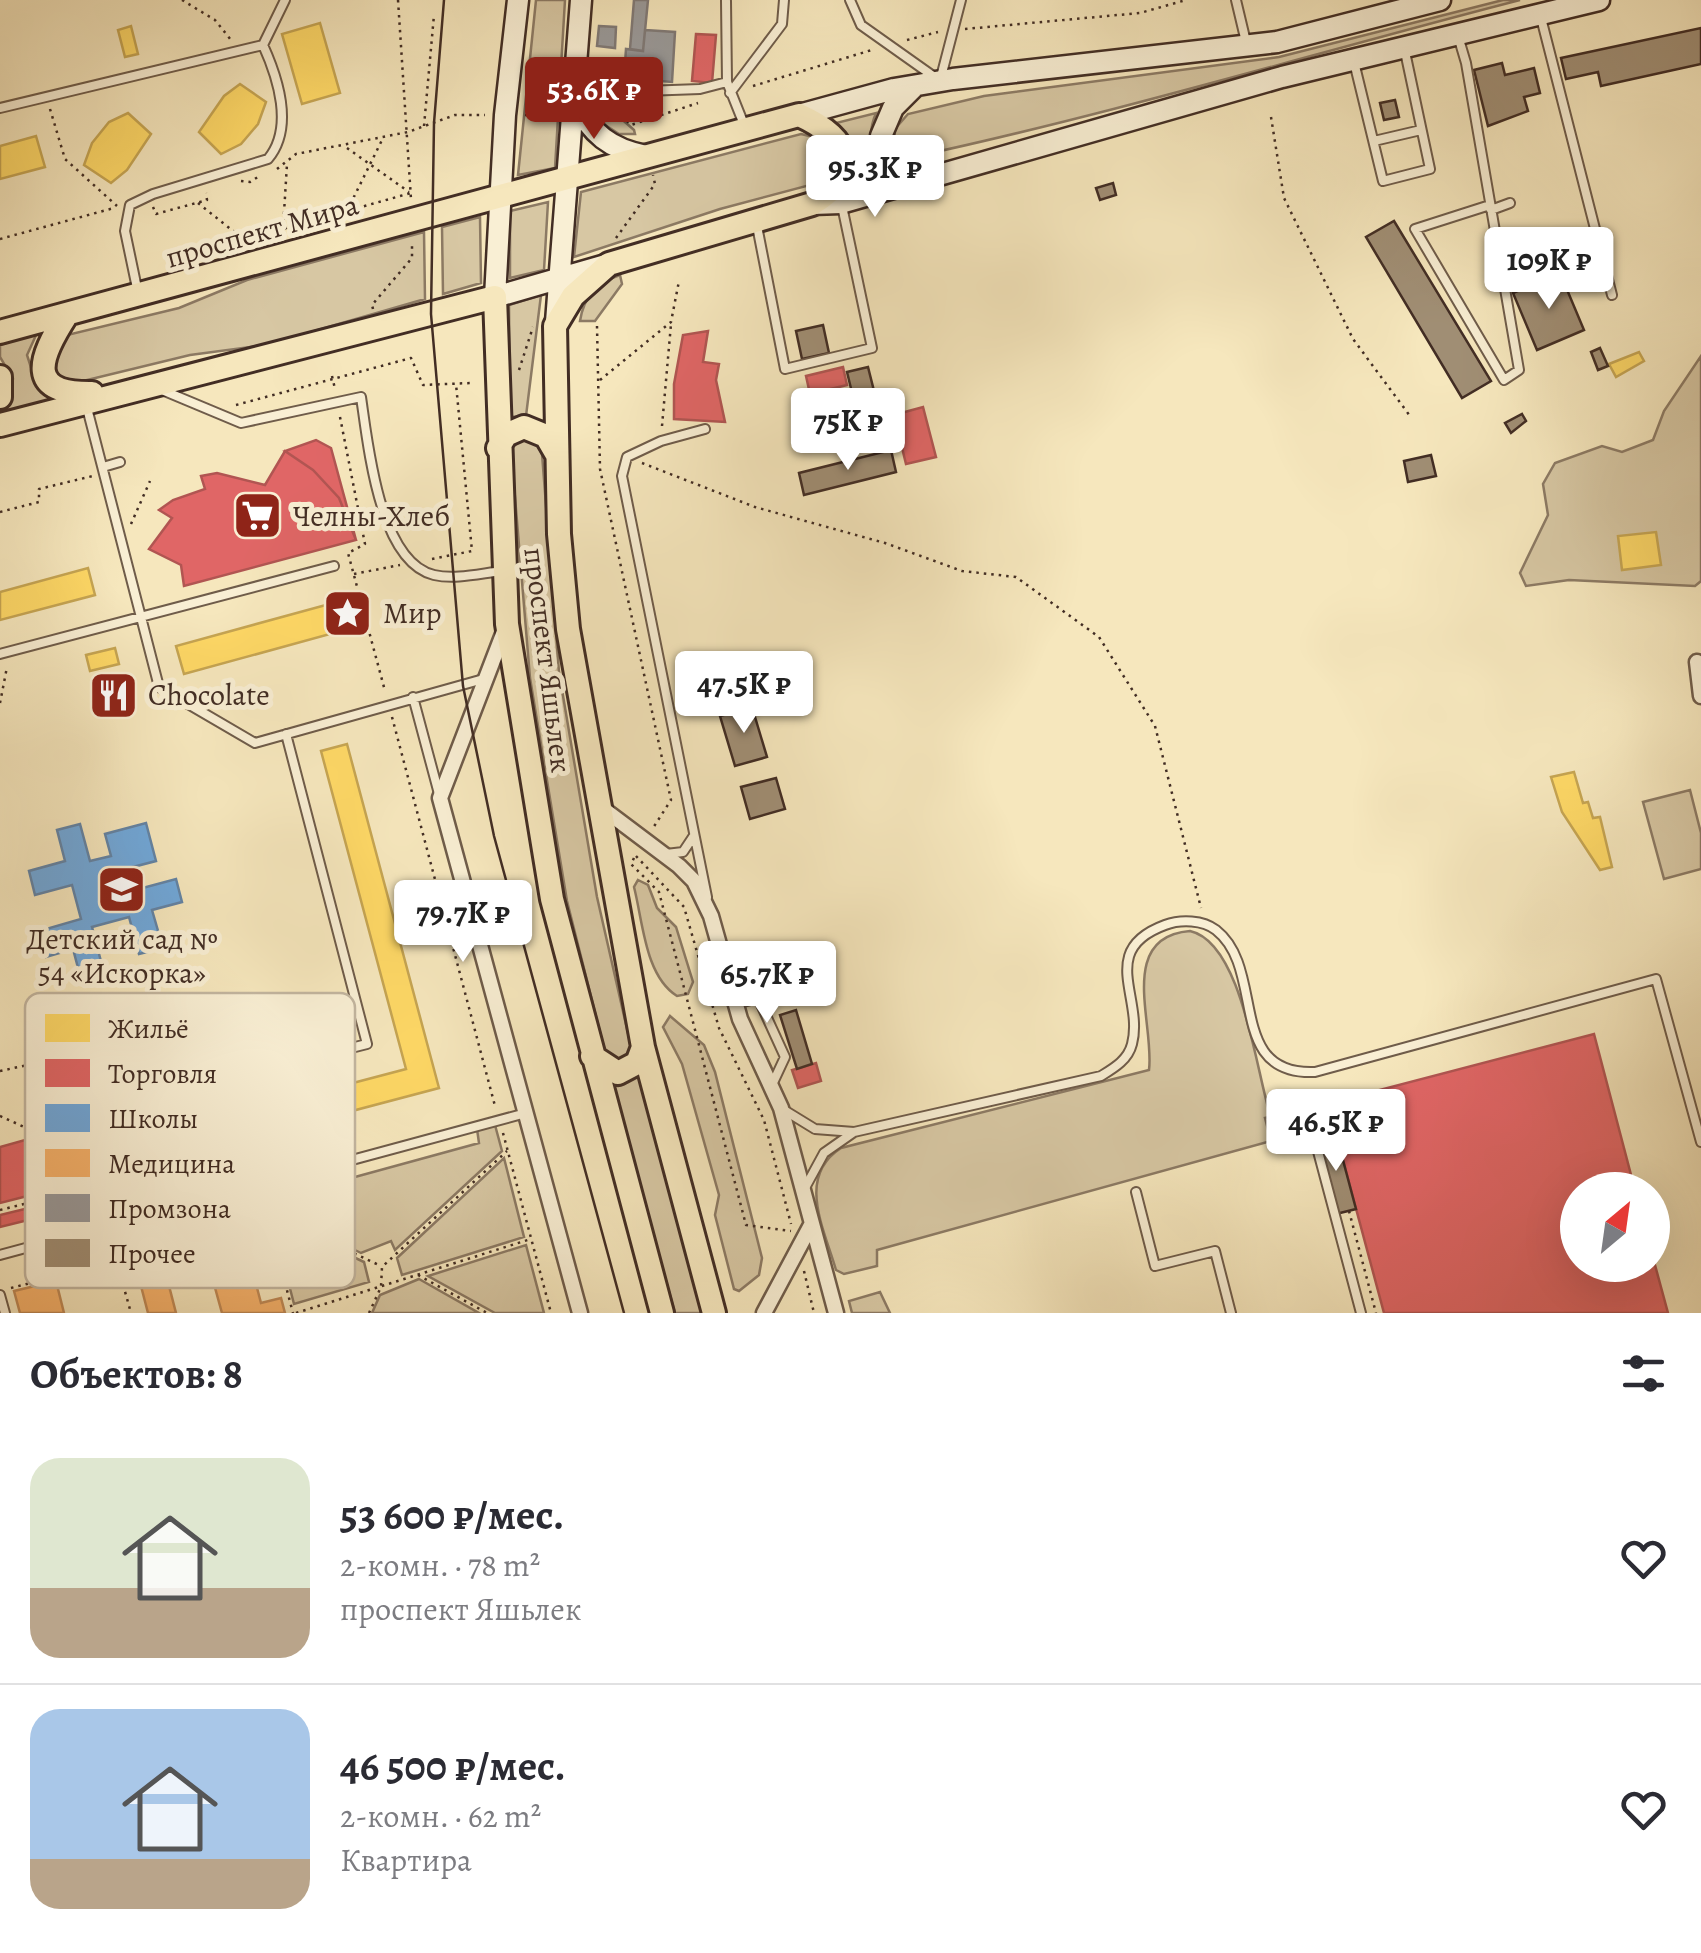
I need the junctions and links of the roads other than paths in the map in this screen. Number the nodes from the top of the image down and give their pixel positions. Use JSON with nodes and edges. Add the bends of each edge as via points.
{"nodes":[{"id":1,"x":285,"y":0,"type":"edge"},
{"id":2,"x":518,"y":0,"type":"edge"},
{"id":3,"x":582,"y":0,"type":"edge"},
{"id":4,"x":726,"y":0,"type":"edge"},
{"id":5,"x":784,"y":0,"type":"edge"},
{"id":6,"x":850,"y":0,"type":"edge"},
{"id":7,"x":961,"y":0,"type":"edge"},
{"id":8,"x":1236,"y":0,"type":"edge"},
{"id":9,"x":1440,"y":0,"type":"edge"},
{"id":10,"x":1599,"y":0,"type":"edge"},
{"id":11,"x":1404,"y":4,"type":"edge"},
{"id":12,"x":1540,"y":14,"type":"junction"},
{"id":13,"x":1456,"y":32,"type":"junction"},
{"id":14,"x":263,"y":45,"type":"junction"},
{"id":15,"x":1404,"y":45,"type":"junction"},
{"id":16,"x":1247,"y":47,"type":"junction"},
{"id":17,"x":1353,"y":58,"type":"junction"},
{"id":18,"x":726,"y":82,"type":"junction"},
{"id":19,"x":940,"y":82,"type":"junction"},
{"id":20,"x":915,"y":86,"type":"junction"},
{"id":21,"x":575,"y":91,"type":"junction"},
{"id":22,"x":644,"y":92,"type":"dead end"},
{"id":23,"x":730,"y":93,"type":"junction"},
{"id":24,"x":0,"y":108,"type":"edge"},
{"id":25,"x":798,"y":115,"type":"junction"},
{"id":26,"x":746,"y":128,"type":"junction"},
{"id":27,"x":1421,"y":130,"type":"junction"},
{"id":28,"x":1374,"y":141,"type":"junction"},
{"id":29,"x":651,"y":165,"type":"junction"},
{"id":30,"x":927,"y":178,"type":"junction"},
{"id":31,"x":566,"y":182,"type":"junction"},
{"id":32,"x":498,"y":198,"type":"junction"},
{"id":33,"x":1510,"y":203,"type":"dead end"},
{"id":34,"x":812,"y":204,"type":"junction"},
{"id":35,"x":841,"y":204,"type":"junction"},
{"id":36,"x":1490,"y":207,"type":"junction"},
{"id":37,"x":756,"y":222,"type":"junction"},
{"id":38,"x":613,"y":255,"type":"junction"},
{"id":39,"x":560,"y":278,"type":"junction"},
{"id":40,"x":1612,"y":295,"type":"dead end"},
{"id":41,"x":494,"y":297,"type":"junction"},
{"id":42,"x":139,"y":298,"type":"junction"},
{"id":43,"x":66,"y":316,"type":"junction"},
{"id":44,"x":547,"y":326,"type":"junction"},
{"id":45,"x":0,"y":332,"type":"edge"},
{"id":46,"x":0,"y":377,"type":"edge"},
{"id":47,"x":152,"y":386,"type":"junction"},
{"id":48,"x":123,"y":393,"type":"junction"},
{"id":49,"x":0,"y":398,"type":"edge"},
{"id":50,"x":86,"y":404,"type":"junction"},
{"id":51,"x":0,"y":426,"type":"edge"},
{"id":52,"x":706,"y":430,"type":"dead end"},
{"id":53,"x":498,"y":448,"type":"junction"},
{"id":54,"x":557,"y":455,"type":"junction"},
{"id":55,"x":120,"y":462,"type":"dead end"},
{"id":56,"x":104,"y":470,"type":"junction"},
{"id":57,"x":334,"y":566,"type":"dead end"},
{"id":58,"x":503,"y":570,"type":"junction"},
{"id":59,"x":140,"y":616,"type":"junction"},
{"id":60,"x":507,"y":624,"type":"junction"},
{"id":61,"x":5,"y":652,"type":"edge"},
{"id":62,"x":1697,"y":662,"type":"dead end"},
{"id":63,"x":489,"y":678,"type":"junction"},
{"id":64,"x":1701,"y":696,"type":"edge"},
{"id":65,"x":414,"y":697,"type":"junction"},
{"id":66,"x":286,"y":734,"type":"junction"},
{"id":67,"x":440,"y":798,"type":"junction"},
{"id":68,"x":596,"y":801,"type":"junction"},
{"id":69,"x":694,"y":833,"type":"junction"},
{"id":70,"x":660,"y":853,"type":"junction"},
{"id":71,"x":711,"y":916,"type":"junction"},
{"id":72,"x":354,"y":993,"type":"edge"},
{"id":73,"x":355,"y":998,"type":"edge"},
{"id":74,"x":736,"y":1004,"type":"junction"},
{"id":75,"x":355,"y":1047,"type":"edge"},
{"id":76,"x":643,"y":1048,"type":"junction"},
{"id":77,"x":592,"y":1056,"type":"junction"},
{"id":78,"x":771,"y":1087,"type":"junction"},
{"id":79,"x":780,"y":1108,"type":"junction"},
{"id":80,"x":526,"y":1113,"type":"junction"},
{"id":81,"x":854,"y":1132,"type":"junction"},
{"id":82,"x":1701,"y":1142,"type":"edge"},
{"id":83,"x":1316,"y":1144,"type":"dead end"},
{"id":84,"x":355,"y":1159,"type":"edge"},
{"id":85,"x":1136,"y":1192,"type":"dead end"},
{"id":86,"x":805,"y":1193,"type":"junction"},
{"id":87,"x":811,"y":1224,"type":"junction"},
{"id":88,"x":25,"y":1248,"type":"edge"},
{"id":89,"x":0,"y":1255,"type":"edge"},
{"id":90,"x":0,"y":1293,"type":"edge"},
{"id":91,"x":5,"y":1313,"type":"edge"},
{"id":92,"x":580,"y":1313,"type":"edge"},
{"id":93,"x":662,"y":1313,"type":"edge"},
{"id":94,"x":714,"y":1313,"type":"edge"},
{"id":95,"x":764,"y":1313,"type":"edge"},
{"id":96,"x":836,"y":1313,"type":"edge"},
{"id":97,"x":1231,"y":1313,"type":"edge"},
{"id":98,"x":1361,"y":1313,"type":"edge"}],
"edges":[{"from":1,"to":14,"type":"lane"},
{"from":2,"to":32,"type":"main road","name":"проспект Яшьлек"},
{"from":3,"to":21,"type":"main road","name":"проспект Яшьлек"},
{"from":4,"to":18,"type":"lane"},
{"from":5,"to":23,"type":"lane","via":[[782,24]]},
{"from":6,"to":19,"type":"lane","via":[[861,25]]},
{"from":7,"to":19,"type":"lane"},
{"from":8,"to":16,"type":"lane"},
{"from":9,"to":11,"type":"main road"},
{"from":10,"to":12,"type":"main road"},
{"from":11,"to":16,"type":"main road"},
{"from":12,"to":13,"type":"main road"},
{"from":12,"to":40,"type":"lane"},
{"from":13,"to":15,"type":"main road"},
{"from":13,"to":36,"type":"lane"},
{"from":14,"to":24,"type":"lane"},
{"from":14,"to":42,"type":"lane","via":[[282,108],[276,148],[268,160],[130,206],[125,231]]},
{"from":15,"to":17,"type":"main road"},
{"from":15,"to":27,"type":"lane"},
{"from":16,"to":19,"type":"main road"},
{"from":17,"to":28,"type":"lane"},
{"from":17,"to":30,"type":"main road"},
{"from":18,"to":22,"type":"lane"},
{"from":18,"to":23,"type":"lane"},
{"from":19,"to":20,"type":"main road"},
{"from":20,"to":25,"type":"main road"},
{"from":20,"to":30,"type":"main road","via":[[893,108],[881,136],[896,163]]},
{"from":21,"to":29,"type":"main road","via":[[585,121],[604,142]]},
{"from":21,"to":31,"type":"main road","name":"проспект Яшьлек"},
{"from":23,"to":26,"type":"lane"},
{"from":25,"to":26,"type":"main road","name":"проспект Мира"},
{"from":25,"to":34,"type":"main road","via":[[837,138],[846,162],[836,190]]},
{"from":26,"to":29,"type":"main road","name":"проспект Мира"},
{"from":27,"to":28,"type":"lane"},
{"from":27,"to":28,"type":"lane","via":[[1430,169],[1383,181]]},
{"from":29,"to":31,"type":"main road","name":"проспект Мира"},
{"from":30,"to":35,"type":"main road"},
{"from":31,"to":32,"type":"main road","name":"проспект Мира"},
{"from":31,"to":39,"type":"main road","name":"проспект Яшьлек"},
{"from":32,"to":41,"type":"main road","name":"проспект Яшьлек"},
{"from":32,"to":42,"type":"main road","name":"проспект Мира"},
{"from":33,"to":36,"type":"lane"},
{"from":34,"to":35,"type":"main road"},
{"from":34,"to":37,"type":"main road"},
{"from":35,"to":37,"type":"lane","via":[[872,348],[785,369]]},
{"from":36,"to":36,"type":"lane","via":[[1519,370],[1504,380],[1416,229]]},
{"from":37,"to":38,"type":"main road"},
{"from":38,"to":39,"type":"main road"},
{"from":38,"to":44,"type":"main road"},
{"from":39,"to":41,"type":"main road"},
{"from":39,"to":44,"type":"main road","name":"проспект Яшьлек"},
{"from":41,"to":47,"type":"main road"},
{"from":41,"to":53,"type":"main road","name":"проспект Яшьлек"},
{"from":42,"to":43,"type":"main road","name":"проспект Мира"},
{"from":43,"to":45,"type":"main road","name":"проспект Мира"},
{"from":43,"to":48,"type":"main road","via":[[42,359],[51,386],[64,394]]},
{"from":44,"to":54,"type":"main road","name":"проспект Яшьлек"},
{"from":46,"to":49,"type":"main road"},
{"from":47,"to":48,"type":"main road"},
{"from":47,"to":58,"type":"lane","via":[[241,423],[361,397],[372,471],[396,544],[432,575]]},
{"from":48,"to":50,"type":"main road"},
{"from":50,"to":51,"type":"main road"},
{"from":50,"to":56,"type":"lane"},
{"from":52,"to":69,"type":"lane","via":[[627,457],[622,476]]},
{"from":53,"to":54,"type":"main road","via":[[506,435],[524,427],[546,436]]},
{"from":53,"to":58,"type":"main road","name":"проспект Яшьлек"},
{"from":54,"to":68,"type":"main road","name":"проспект Яшьлек","via":[[568,629]]},
{"from":55,"to":56,"type":"lane"},
{"from":56,"to":59,"type":"lane"},
{"from":57,"to":59,"type":"lane"},
{"from":58,"to":60,"type":"main road","name":"проспект Яшьлек"},
{"from":59,"to":61,"type":"lane"},
{"from":59,"to":66,"type":"lane","via":[[159,687],[255,743]]},
{"from":60,"to":63,"type":"street"},
{"from":60,"to":77,"type":"main road","name":"проспект Яшьлек","via":[[552,899]]},
{"from":62,"to":64,"type":"street"},
{"from":63,"to":65,"type":"lane"},
{"from":63,"to":67,"type":"street"},
{"from":65,"to":66,"type":"lane"},
{"from":65,"to":67,"type":"lane"},
{"from":66,"to":72,"type":"lane"},
{"from":67,"to":80,"type":"street"},
{"from":68,"to":70,"type":"street"},
{"from":68,"to":76,"type":"main road","name":"проспект Яшьлек"},
{"from":69,"to":70,"type":"lane","via":[[683,852]]},
{"from":69,"to":71,"type":"lane"},
{"from":70,"to":71,"type":"street","via":[[694,880]]},
{"from":71,"to":74,"type":"street"},
{"from":73,"to":75,"type":"lane","via":[[367,1044]]},
{"from":74,"to":78,"type":"street"},
{"from":74,"to":78,"type":"lane","via":[[758,998],[785,1056]]},
{"from":76,"to":77,"type":"main road","via":[[637,1063],[618,1073]]},
{"from":76,"to":94,"type":"main road","name":"проспект Яшьлек"},
{"from":77,"to":93,"type":"main road","name":"проспект Яшьлек"},
{"from":78,"to":79,"type":"street"},
{"from":79,"to":81,"type":"lane","via":[[815,1129]]},
{"from":79,"to":86,"type":"street"},
{"from":80,"to":84,"type":"lane"},
{"from":80,"to":92,"type":"street"},
{"from":81,"to":82,"type":"lane","via":[[1110,1070],[1132,1045],[1125,969],[1134,946],[1174,922],[1205,925],[1225,938],[1259,1043],[1271,1062],[1292,1074],[1656,979]]},
{"from":81,"to":86,"type":"lane","via":[[814,1164]]},
{"from":83,"to":98,"type":"lane"},
{"from":85,"to":97,"type":"lane","via":[[1155,1266],[1214,1251]]},
{"from":86,"to":87,"type":"street"},
{"from":87,"to":95,"type":"street"},
{"from":87,"to":96,"type":"street"},
{"from":88,"to":89,"type":"lane"},
{"from":90,"to":91,"type":"lane"}]}
